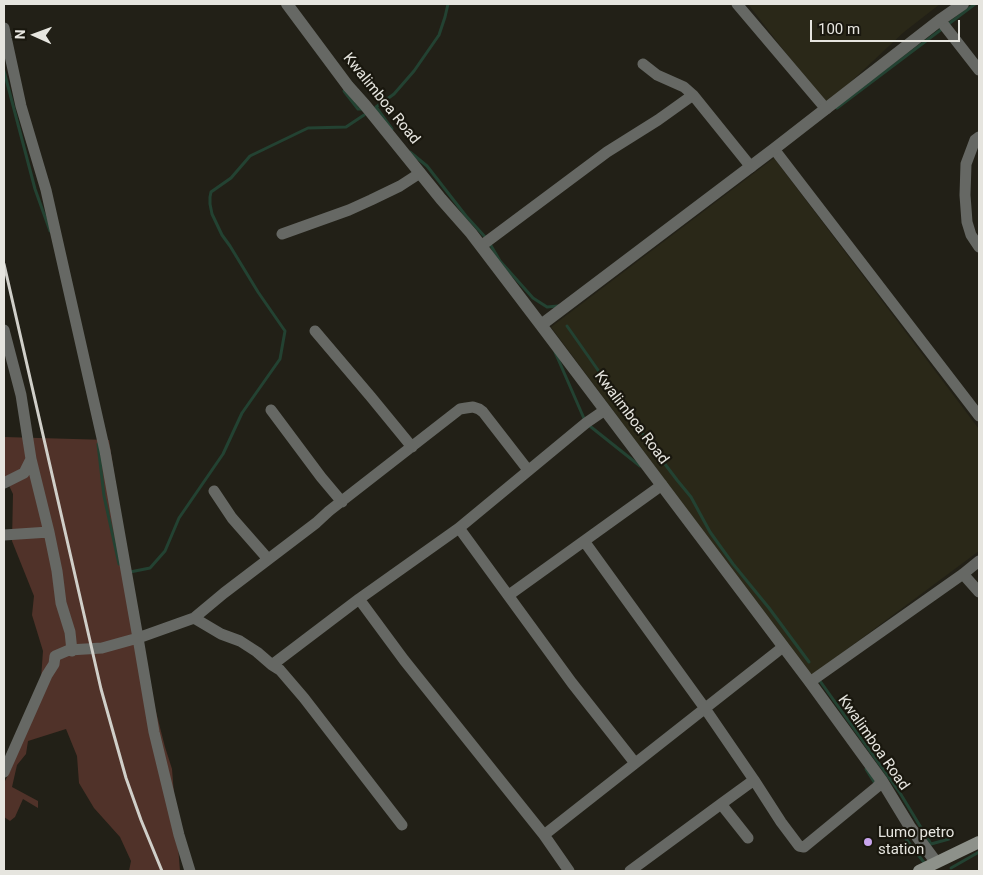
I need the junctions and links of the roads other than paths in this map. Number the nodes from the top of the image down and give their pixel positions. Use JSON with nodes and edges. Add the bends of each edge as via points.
{"nodes":[{"id":1,"x":287,"y":4,"type":"edge"},
{"id":2,"x":737,"y":4,"type":"edge"},
{"id":3,"x":963,"y":4,"type":"edge"},
{"id":4,"x":940,"y":20,"type":"junction"},
{"id":5,"x":4,"y":28,"type":"edge"},
{"id":6,"x":643,"y":64,"type":"dead end"},
{"id":7,"x":979,"y":70,"type":"edge"},
{"id":8,"x":693,"y":95,"type":"junction"},
{"id":9,"x":826,"y":108,"type":"junction"},
{"id":10,"x":979,"y":137,"type":"edge"},
{"id":11,"x":774,"y":149,"type":"junction"},
{"id":12,"x":751,"y":167,"type":"junction"},
{"id":13,"x":420,"y":173,"type":"junction"},
{"id":14,"x":975,"y":232,"type":"edge"},
{"id":15,"x":282,"y":234,"type":"dead end"},
{"id":16,"x":481,"y":246,"type":"junction"},
{"id":17,"x":979,"y":247,"type":"edge"},
{"id":18,"x":541,"y":325,"type":"junction"},
{"id":19,"x":4,"y":330,"type":"edge"},
{"id":20,"x":315,"y":331,"type":"dead end"},
{"id":21,"x":271,"y":410,"type":"dead end"},
{"id":22,"x":605,"y":410,"type":"junction"},
{"id":23,"x":979,"y":416,"type":"edge"},
{"id":24,"x":412,"y":448,"type":"junction"},
{"id":25,"x":31,"y":459,"type":"junction"},
{"id":26,"x":528,"y":470,"type":"junction"},
{"id":27,"x":4,"y":483,"type":"edge"},
{"id":28,"x":662,"y":485,"type":"junction"},
{"id":29,"x":214,"y":491,"type":"dead end"},
{"id":30,"x":342,"y":502,"type":"junction"},
{"id":31,"x":459,"y":528,"type":"junction"},
{"id":32,"x":49,"y":532,"type":"junction"},
{"id":33,"x":4,"y":535,"type":"edge"},
{"id":34,"x":584,"y":541,"type":"junction"},
{"id":35,"x":268,"y":559,"type":"junction"},
{"id":36,"x":979,"y":561,"type":"edge"},
{"id":37,"x":963,"y":574,"type":"junction"},
{"id":38,"x":979,"y":592,"type":"edge"},
{"id":39,"x":509,"y":595,"type":"junction"},
{"id":40,"x":359,"y":599,"type":"junction"},
{"id":41,"x":194,"y":618,"type":"junction"},
{"id":42,"x":138,"y":638,"type":"junction"},
{"id":43,"x":783,"y":646,"type":"junction"},
{"id":44,"x":72,"y":651,"type":"junction"},
{"id":45,"x":272,"y":665,"type":"junction"},
{"id":46,"x":810,"y":682,"type":"junction"},
{"id":47,"x":704,"y":708,"type":"junction"},
{"id":48,"x":635,"y":763,"type":"junction"},
{"id":49,"x":4,"y":772,"type":"edge"},
{"id":50,"x":754,"y":780,"type":"junction"},
{"id":51,"x":882,"y":781,"type":"junction"},
{"id":52,"x":721,"y":804,"type":"junction"},
{"id":53,"x":402,"y":825,"type":"dead end"},
{"id":54,"x":544,"y":835,"type":"junction"},
{"id":55,"x":748,"y":838,"type":"dead end"},
{"id":56,"x":979,"y":842,"type":"edge"},
{"id":57,"x":938,"y":867,"type":"edge"},
{"id":58,"x":190,"y":871,"type":"edge"},
{"id":59,"x":570,"y":871,"type":"edge"},
{"id":60,"x":630,"y":871,"type":"edge"},
{"id":61,"x":919,"y":871,"type":"edge"}],
"edges":[{"from":1,"to":13,"type":"street","name":"Kwalimboa Road","via":[[348,86]]},
{"from":2,"to":9,"type":"street"},
{"from":3,"to":4,"type":"street"},
{"from":4,"to":7,"type":"street"},
{"from":4,"to":9,"type":"street"},
{"from":5,"to":42,"type":"street","via":[[21,106],[46,190],[105,451]]},
{"from":6,"to":8,"type":"street"},
{"from":8,"to":12,"type":"street"},
{"from":8,"to":16,"type":"street","via":[[607,152]]},
{"from":9,"to":11,"type":"street"},
{"from":10,"to":14,"type":"street","via":[[966,164],[967,222]]},
{"from":11,"to":12,"type":"street"},
{"from":11,"to":23,"type":"street"},
{"from":12,"to":18,"type":"street"},
{"from":13,"to":15,"type":"street","via":[[349,210]]},
{"from":13,"to":16,"type":"street","name":"Kwalimboa Road"},
{"from":14,"to":17,"type":"street"},
{"from":16,"to":18,"type":"street","name":"Kwalimboa Road"},
{"from":18,"to":22,"type":"street","name":"Kwalimboa Road"},
{"from":19,"to":25,"type":"street","via":[[21,396]]},
{"from":20,"to":24,"type":"street"},
{"from":21,"to":30,"type":"street"},
{"from":22,"to":26,"type":"street"},
{"from":22,"to":28,"type":"street","name":"Kwalimboa Road"},
{"from":24,"to":26,"type":"street","via":[[460,409],[473,407],[483,412]]},
{"from":24,"to":30,"type":"street"},
{"from":25,"to":27,"type":"street","via":[[24,473]]},
{"from":25,"to":32,"type":"street"},
{"from":26,"to":31,"type":"street"},
{"from":28,"to":34,"type":"street"},
{"from":28,"to":43,"type":"street","name":"Kwalimboa Road"},
{"from":29,"to":35,"type":"street","via":[[232,518]]},
{"from":30,"to":35,"type":"street"},
{"from":31,"to":39,"type":"street"},
{"from":31,"to":40,"type":"street"},
{"from":32,"to":33,"type":"street"},
{"from":32,"to":44,"type":"street"},
{"from":34,"to":39,"type":"street"},
{"from":34,"to":47,"type":"street"},
{"from":35,"to":41,"type":"street"},
{"from":36,"to":37,"type":"street"},
{"from":37,"to":38,"type":"street"},
{"from":37,"to":46,"type":"street"},
{"from":39,"to":48,"type":"street"},
{"from":40,"to":45,"type":"street"},
{"from":40,"to":54,"type":"street"},
{"from":41,"to":42,"type":"street"},
{"from":41,"to":45,"type":"street","via":[[240,641]]},
{"from":42,"to":44,"type":"street","via":[[102,648]]},
{"from":42,"to":58,"type":"street","via":[[154,732]]},
{"from":43,"to":46,"type":"street","name":"Kwalimboa Road"},
{"from":43,"to":47,"type":"street"},
{"from":44,"to":49,"type":"street","via":[[55,656]]},
{"from":45,"to":53,"type":"street","via":[[289,680]]},
{"from":46,"to":51,"type":"street","name":"Kwalimboa Road"},
{"from":47,"to":48,"type":"street"},
{"from":47,"to":50,"type":"street"},
{"from":48,"to":54,"type":"street"},
{"from":50,"to":51,"type":"street","via":[[781,822],[803,848]]},
{"from":50,"to":52,"type":"street"},
{"from":51,"to":57,"type":"street","name":"Kwalimboa Road"},
{"from":52,"to":55,"type":"street"},
{"from":52,"to":60,"type":"street"},
{"from":54,"to":59,"type":"street"},
{"from":56,"to":57,"type":"main road"},
{"from":57,"to":61,"type":"main road"}]}
